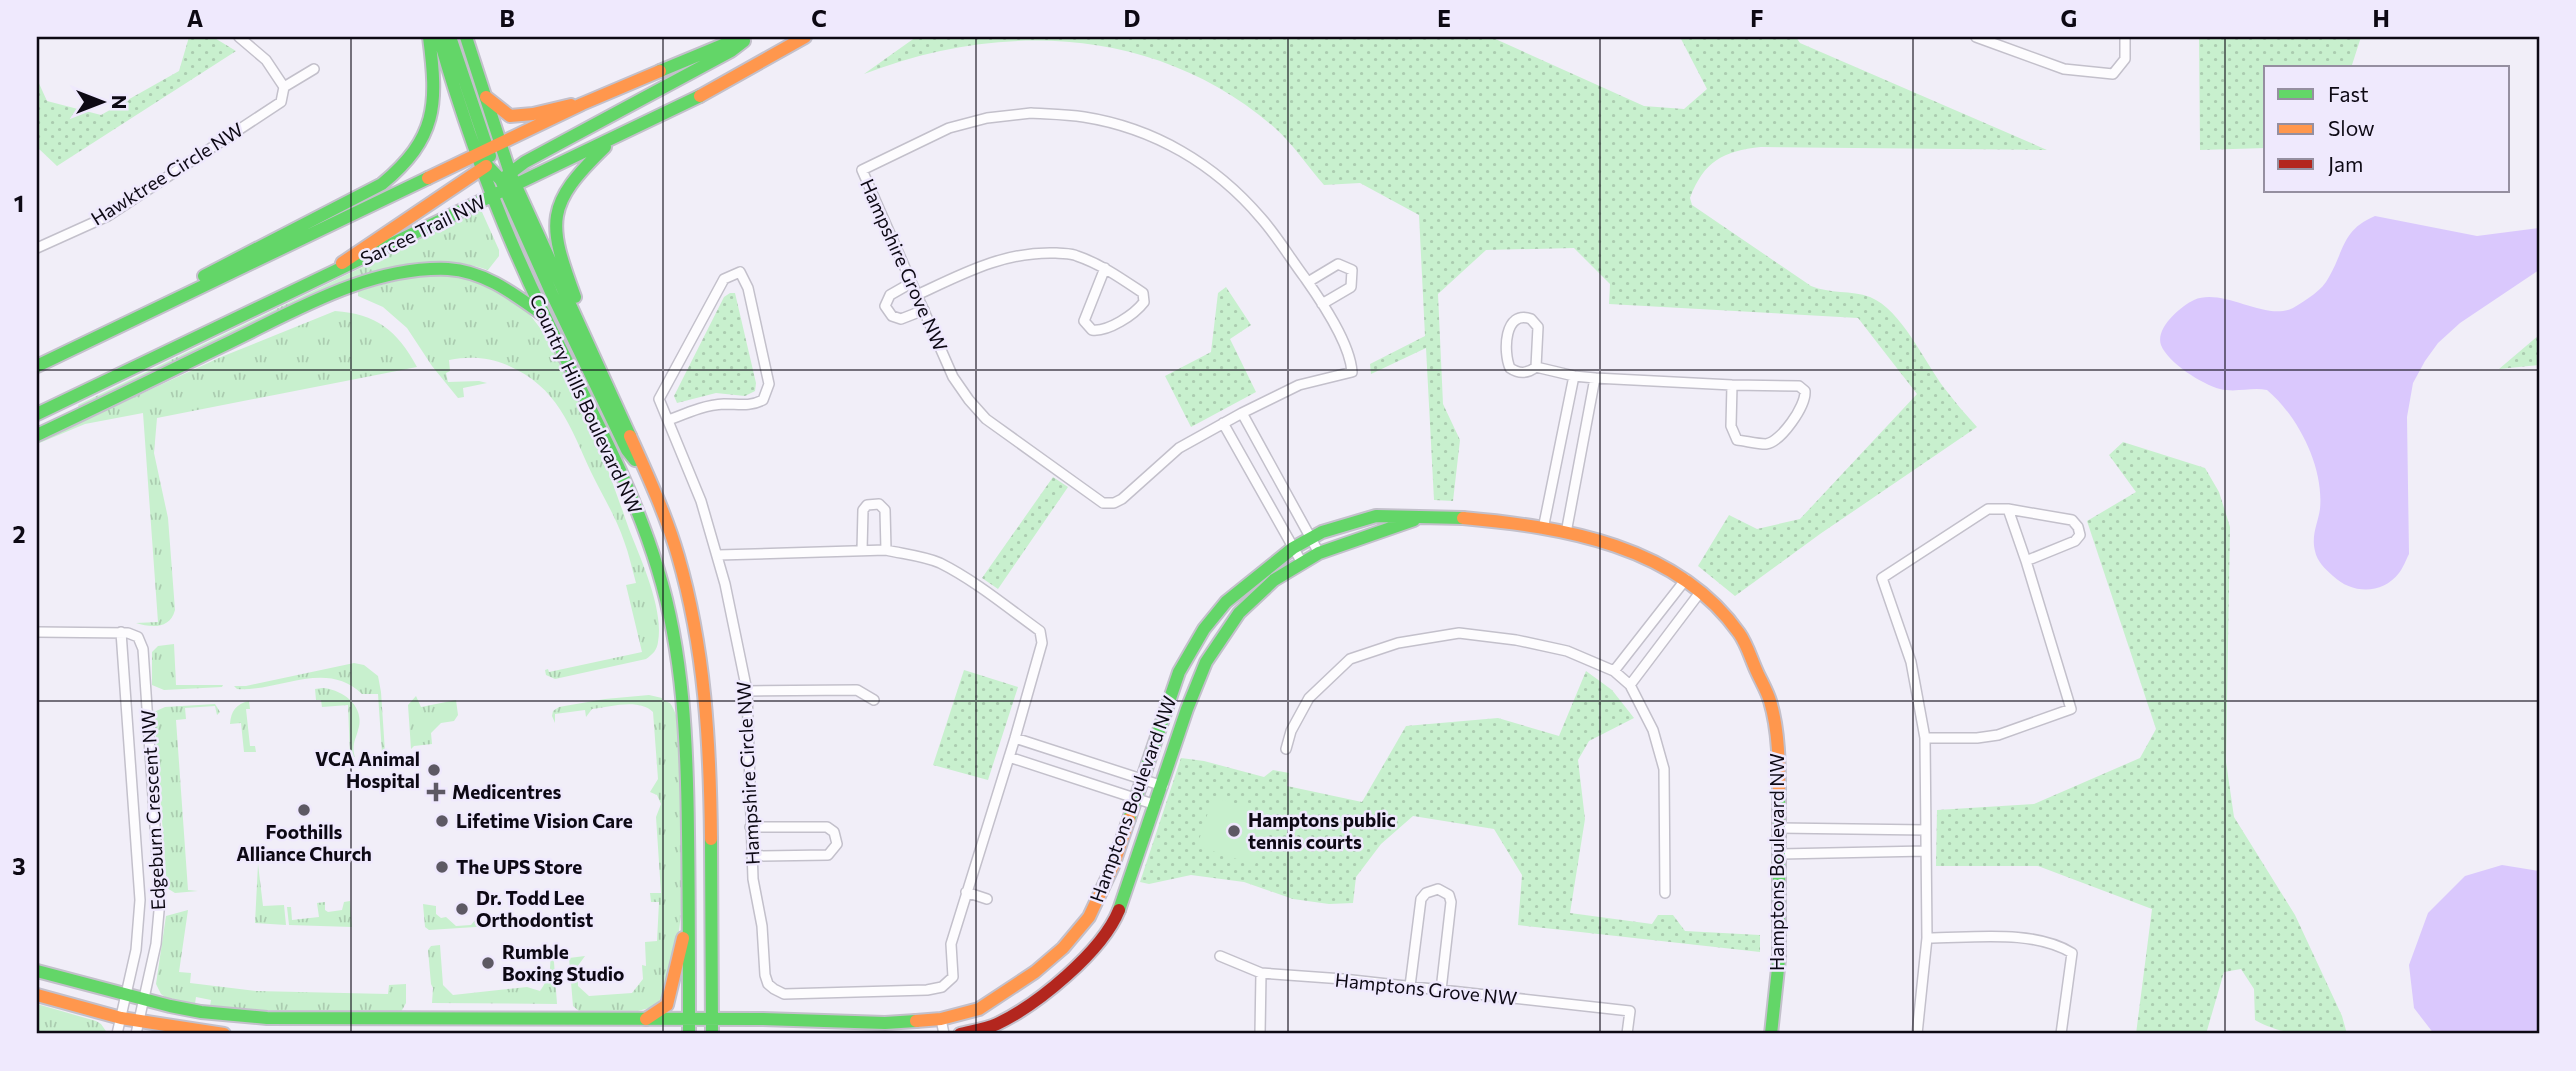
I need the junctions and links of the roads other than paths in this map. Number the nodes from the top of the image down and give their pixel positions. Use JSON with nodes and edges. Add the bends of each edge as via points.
{"nodes":[{"id":1,"x":239,"y":37,"type":"edge"},
{"id":2,"x":429,"y":37,"type":"edge"},
{"id":3,"x":439,"y":37,"type":"edge"},
{"id":4,"x":450,"y":37,"type":"edge"},
{"id":5,"x":466,"y":37,"type":"edge"},
{"id":6,"x":742,"y":37,"type":"edge"},
{"id":7,"x":750,"y":37,"type":"edge"},
{"id":8,"x":805,"y":37,"type":"edge"},
{"id":9,"x":1976,"y":37,"type":"edge"},
{"id":10,"x":2125,"y":37,"type":"edge"},
{"id":11,"x":314,"y":69,"type":"dead end"},
{"id":12,"x":284,"y":87,"type":"junction"},
{"id":13,"x":486,"y":96,"type":"junction"},
{"id":14,"x":582,"y":104,"type":"junction"},
{"id":15,"x":614,"y":138,"type":"junction"},
{"id":16,"x":501,"y":144,"type":"junction"},
{"id":17,"x":485,"y":160,"type":"junction"},
{"id":18,"x":508,"y":181,"type":"junction"},
{"id":19,"x":492,"y":197,"type":"junction"},
{"id":20,"x":37,"y":248,"type":"edge"},
{"id":21,"x":1105,"y":268,"type":"junction"},
{"id":22,"x":322,"y":278,"type":"junction"},
{"id":23,"x":1308,"y":282,"type":"junction"},
{"id":24,"x":911,"y":283,"type":"junction"},
{"id":25,"x":917,"y":295,"type":"junction"},
{"id":26,"x":170,"y":302,"type":"junction"},
{"id":27,"x":1322,"y":304,"type":"junction"},
{"id":28,"x":924,"y":310,"type":"junction"},
{"id":29,"x":545,"y":316,"type":"junction"},
{"id":30,"x":586,"y":338,"type":"junction"},
{"id":31,"x":37,"y":366,"type":"edge"},
{"id":32,"x":1536,"y":367,"type":"junction"},
{"id":33,"x":1574,"y":376,"type":"junction"},
{"id":34,"x":1595,"y":377,"type":"junction"},
{"id":35,"x":1732,"y":385,"type":"junction"},
{"id":36,"x":1242,"y":413,"type":"junction"},
{"id":37,"x":37,"y":414,"type":"edge"},
{"id":38,"x":669,"y":420,"type":"junction"},
{"id":39,"x":1223,"y":424,"type":"junction"},
{"id":40,"x":37,"y":435,"type":"edge"},
{"id":41,"x":650,"y":481,"type":"junction"},
{"id":42,"x":2008,"y":509,"type":"junction"},
{"id":43,"x":1417,"y":518,"type":"junction"},
{"id":44,"x":1543,"y":529,"type":"junction"},
{"id":45,"x":1566,"y":533,"type":"junction"},
{"id":46,"x":1311,"y":537,"type":"junction"},
{"id":47,"x":1293,"y":548,"type":"junction"},
{"id":48,"x":862,"y":550,"type":"junction"},
{"id":49,"x":886,"y":550,"type":"junction"},
{"id":50,"x":1319,"y":553,"type":"junction"},
{"id":51,"x":718,"y":555,"type":"junction"},
{"id":52,"x":2026,"y":561,"type":"junction"},
{"id":53,"x":1302,"y":563,"type":"junction"},
{"id":54,"x":1686,"y":579,"type":"junction"},
{"id":55,"x":1701,"y":591,"type":"junction"},
{"id":56,"x":37,"y":632,"type":"edge"},
{"id":57,"x":121,"y":632,"type":"junction"},
{"id":58,"x":1615,"y":671,"type":"junction"},
{"id":59,"x":1630,"y":685,"type":"junction"},
{"id":60,"x":747,"y":691,"type":"junction"},
{"id":61,"x":874,"y":699,"type":"dead end"},
{"id":62,"x":1015,"y":738,"type":"junction"},
{"id":63,"x":1925,"y":738,"type":"junction"},
{"id":64,"x":1286,"y":749,"type":"dead end"},
{"id":65,"x":1009,"y":757,"type":"junction"},
{"id":66,"x":1143,"y":779,"type":"junction"},
{"id":67,"x":1163,"y":786,"type":"junction"},
{"id":68,"x":1136,"y":798,"type":"junction"},
{"id":69,"x":1156,"y":805,"type":"junction"},
{"id":70,"x":750,"y":827,"type":"junction"},
{"id":71,"x":1779,"y":828,"type":"junction"},
{"id":72,"x":1926,"y":830,"type":"junction"},
{"id":73,"x":1926,"y":850,"type":"junction"},
{"id":74,"x":1780,"y":853,"type":"junction"},
{"id":75,"x":753,"y":856,"type":"junction"},
{"id":76,"x":966,"y":892,"type":"junction"},
{"id":77,"x":1665,"y":893,"type":"dead end"},
{"id":78,"x":987,"y":899,"type":"dead end"},
{"id":79,"x":688,"y":900,"type":"junction"},
{"id":80,"x":1927,"y":938,"type":"junction"},
{"id":81,"x":1220,"y":956,"type":"dead end"},
{"id":82,"x":37,"y":971,"type":"edge"},
{"id":83,"x":1261,"y":973,"type":"junction"},
{"id":84,"x":1410,"y":986,"type":"junction"},
{"id":85,"x":1441,"y":990,"type":"junction"},
{"id":86,"x":37,"y":995,"type":"edge"},
{"id":87,"x":126,"y":996,"type":"junction"},
{"id":88,"x":144,"y":1000,"type":"junction"},
{"id":89,"x":959,"y":1016,"type":"junction"},
{"id":90,"x":121,"y":1018,"type":"junction"},
{"id":91,"x":646,"y":1019,"type":"junction"},
{"id":92,"x":689,"y":1019,"type":"junction"},
{"id":93,"x":712,"y":1019,"type":"junction"},
{"id":94,"x":941,"y":1019,"type":"junction"},
{"id":95,"x":138,"y":1028,"type":"edge"},
{"id":96,"x":117,"y":1034,"type":"edge"},
{"id":97,"x":224,"y":1034,"type":"edge"},
{"id":98,"x":689,"y":1034,"type":"edge"},
{"id":99,"x":712,"y":1034,"type":"edge"},
{"id":100,"x":944,"y":1034,"type":"edge"},
{"id":101,"x":962,"y":1034,"type":"edge"},
{"id":102,"x":1260,"y":1034,"type":"edge"},
{"id":103,"x":1627,"y":1034,"type":"edge"},
{"id":104,"x":1771,"y":1034,"type":"edge"},
{"id":105,"x":1917,"y":1034,"type":"edge"},
{"id":106,"x":2061,"y":1034,"type":"edge"}],
"edges":[{"from":1,"to":12,"type":"street","via":[[266,60]]},
{"from":2,"to":26,"type":"main road","via":[[436,94],[433,112],[423,141],[401,170],[349,202],[182,288]]},
{"from":3,"to":17,"type":"main road","name":"Country Hills Boulevard NW","via":[[451,80]]},
{"from":4,"to":17,"type":"main road"},
{"from":5,"to":13,"type":"main road","name":"Country Hills Boulevard NW"},
{"from":6,"to":14,"type":"main road"},
{"from":7,"to":18,"type":"main road","via":[[524,162]]},
{"from":8,"to":15,"type":"main road","name":"Sarcee Trail NW"},
{"from":9,"to":10,"type":"street","via":[[2064,68],[2113,74],[2125,59]]},
{"from":11,"to":12,"type":"street","name":"Hawktree Circle NW"},
{"from":12,"to":20,"type":"street","name":"Hawktree Circle NW","via":[[281,102],[108,216]]},
{"from":13,"to":14,"type":"main road","via":[[510,116]]},
{"from":13,"to":16,"type":"main road","name":"Country Hills Boulevard NW"},
{"from":14,"to":16,"type":"main road"},
{"from":15,"to":18,"type":"main road","name":"Sarcee Trail NW"},
{"from":15,"to":30,"type":"main road","via":[[572,182],[557,208],[554,225]]},
{"from":16,"to":17,"type":"main road"},
{"from":16,"to":18,"type":"main road","name":"Country Hills Boulevard NW"},
{"from":17,"to":18,"type":"main road"},
{"from":17,"to":19,"type":"main road","name":"Country Hills Boulevard NW"},
{"from":17,"to":22,"type":"main road"},
{"from":17,"to":26,"type":"main road"},
{"from":18,"to":19,"type":"main road","name":"Sarcee Trail NW"},
{"from":18,"to":30,"type":"main road","name":"Country Hills Boulevard NW"},
{"from":18,"to":41,"type":"main road","via":[[551,292],[627,450]]},
{"from":19,"to":22,"type":"main road","name":"Sarcee Trail NW"},
{"from":19,"to":29,"type":"main road","name":"Country Hills Boulevard NW"},
{"from":21,"to":21,"type":"street","via":[[1084,321],[1092,330],[1100,331],[1144,302],[1143,293]]},
{"from":21,"to":25,"type":"street","via":[[1075,254],[1006,257]]},
{"from":22,"to":37,"type":"main road","name":"Sarcee Trail NW"},
{"from":23,"to":24,"type":"street","name":"Hampshire Grove NW","via":[[1240,195],[1175,146],[1084,117],[1031,113],[950,128],[862,170]]},
{"from":23,"to":27,"type":"street","name":"Hampshire Grove NW"},
{"from":23,"to":27,"type":"street","via":[[1338,264],[1352,270],[1351,287]]},
{"from":24,"to":25,"type":"street","name":"Hampshire Grove NW"},
{"from":24,"to":28,"type":"street","via":[[890,295],[886,306],[901,320]]},
{"from":25,"to":28,"type":"street","name":"Hampshire Grove NW"},
{"from":26,"to":31,"type":"main road"},
{"from":27,"to":36,"type":"street","name":"Hampshire Grove NW","via":[[1351,359],[1352,372],[1299,384]]},
{"from":28,"to":39,"type":"street","name":"Hampshire Grove NW","via":[[953,377],[986,419],[1103,503],[1122,499],[1179,448]]},
{"from":29,"to":40,"type":"main road","via":[[500,285],[467,271],[429,269],[392,275],[295,311]]},
{"from":29,"to":79,"type":"main road","name":"Country Hills Boulevard NW","via":[[632,496],[671,617],[685,714]]},
{"from":30,"to":41,"type":"main road","name":"Country Hills Boulevard NW"},
{"from":32,"to":32,"type":"street","via":[[1538,327],[1531,319],[1518,317],[1509,327],[1508,366],[1523,373]]},
{"from":32,"to":33,"type":"street"},
{"from":33,"to":34,"type":"street"},
{"from":33,"to":44,"type":"street"},
{"from":34,"to":35,"type":"street"},
{"from":34,"to":45,"type":"street"},
{"from":35,"to":35,"type":"street","via":[[1731,426],[1737,440],[1764,444],[1776,440],[1804,401],[1805,391],[1799,386]]},
{"from":36,"to":39,"type":"street","name":"Hampshire Grove NW"},
{"from":36,"to":46,"type":"street"},
{"from":38,"to":38,"type":"street","via":[[701,408],[750,406],[763,400],[769,384],[748,288],[740,272],[724,279],[659,399]]},
{"from":38,"to":51,"type":"street"},
{"from":39,"to":47,"type":"street"},
{"from":41,"to":93,"type":"main road","name":"Country Hills Boulevard NW","via":[[678,555],[706,692]]},
{"from":42,"to":52,"type":"street"},
{"from":42,"to":52,"type":"street","via":[[2072,520],[2078,527],[2080,535],[2075,541]]},
{"from":42,"to":63,"type":"street","via":[[1980,513],[1882,578],[1911,662]]},
{"from":43,"to":44,"type":"main road","name":"Hamptons Boulevard NW","via":[[1451,517]]},
{"from":43,"to":46,"type":"main road","name":"Hamptons Boulevard NW","via":[[1376,516]]},
{"from":43,"to":50,"type":"main road","name":"Hamptons Boulevard NW"},
{"from":44,"to":45,"type":"main road","name":"Hamptons Boulevard NW"},
{"from":45,"to":54,"type":"main road","name":"Hamptons Boulevard NW","via":[[1648,557]]},
{"from":46,"to":47,"type":"main road","name":"Hamptons Boulevard NW"},
{"from":46,"to":50,"type":"street"},
{"from":47,"to":53,"type":"street"},
{"from":47,"to":66,"type":"main road","name":"Hamptons Boulevard NW","via":[[1226,602],[1204,629],[1179,672]]},
{"from":48,"to":49,"type":"street","name":"Hampshire Circle NW"},
{"from":48,"to":49,"type":"street","via":[[863,510],[867,505],[879,505],[886,510]]},
{"from":48,"to":51,"type":"street","name":"Hampshire Circle NW"},
{"from":49,"to":62,"type":"street","name":"Hampshire Circle NW","via":[[937,562],[1040,631],[1042,642]]},
{"from":50,"to":53,"type":"main road","name":"Hamptons Boulevard NW"},
{"from":51,"to":60,"type":"street","name":"Hampshire Circle NW"},
{"from":52,"to":63,"type":"street","via":[[2071,709],[1998,735]]},
{"from":53,"to":67,"type":"main road","name":"Hamptons Boulevard NW","via":[[1274,580],[1223,634],[1192,697]]},
{"from":54,"to":55,"type":"main road","name":"Hamptons Boulevard NW"},
{"from":54,"to":58,"type":"street"},
{"from":55,"to":59,"type":"street"},
{"from":55,"to":71,"type":"main road","name":"Hamptons Boulevard NW","via":[[1740,634],[1770,701],[1779,760]]},
{"from":56,"to":57,"type":"street"},
{"from":57,"to":87,"type":"street","name":"Edgeburn Crescent NW","via":[[140,900]]},
{"from":57,"to":88,"type":"street","name":"Edgeburn Crescent NW","via":[[138,638],[143,649],[159,861],[159,919]]},
{"from":58,"to":59,"type":"street"},
{"from":58,"to":64,"type":"street","via":[[1567,651],[1516,640],[1459,633],[1398,643],[1350,659],[1309,698]]},
{"from":59,"to":77,"type":"street","via":[[1653,730],[1664,769]]},
{"from":60,"to":61,"type":"street","via":[[857,690]]},
{"from":60,"to":70,"type":"street","name":"Hampshire Circle NW"},
{"from":62,"to":65,"type":"street","name":"Hampshire Circle NW"},
{"from":62,"to":66,"type":"street"},
{"from":63,"to":72,"type":"street"},
{"from":65,"to":68,"type":"street"},
{"from":65,"to":76,"type":"street","name":"Hampshire Circle NW"},
{"from":66,"to":67,"type":"street"},
{"from":66,"to":68,"type":"main road","name":"Hamptons Boulevard NW"},
{"from":67,"to":69,"type":"main road","name":"Hamptons Boulevard NW"},
{"from":68,"to":69,"type":"street"},
{"from":68,"to":89,"type":"main road","name":"Hamptons Boulevard NW","via":[[1113,866],[1089,917],[1063,948],[1034,972],[979,1009]]},
{"from":69,"to":101,"type":"main road","name":"Hamptons Boulevard NW","via":[[1115,919],[1103,939],[1079,965],[1019,1011],[995,1025]]},
{"from":70,"to":75,"type":"street","name":"Hampshire Circle NW"},
{"from":70,"to":75,"type":"street","via":[[827,827],[837,838],[828,855]]},
{"from":71,"to":72,"type":"street"},
{"from":71,"to":74,"type":"main road","name":"Hamptons Boulevard NW"},
{"from":72,"to":73,"type":"street"},
{"from":73,"to":74,"type":"street"},
{"from":73,"to":80,"type":"street"},
{"from":74,"to":104,"type":"main road","name":"Hamptons Boulevard NW","via":[[1779,959]]},
{"from":75,"to":76,"type":"street","name":"Hampshire Circle NW","via":[[765,975],[768,984],[783,994],[942,988],[953,977],[951,944]]},
{"from":76,"to":78,"type":"street"},
{"from":79,"to":91,"type":"main road","via":[[671,996]]},
{"from":79,"to":92,"type":"main road","name":"Country Hills Boulevard NW"},
{"from":80,"to":105,"type":"street"},
{"from":80,"to":106,"type":"street","via":[[2031,938],[2072,953]]},
{"from":81,"to":83,"type":"street","name":"Hamptons Grove NW"},
{"from":82,"to":87,"type":"main road","name":"Hamptons Boulevard NW"},
{"from":83,"to":84,"type":"street","name":"Hamptons Grove NW"},
{"from":83,"to":102,"type":"street"},
{"from":84,"to":85,"type":"street","name":"Hamptons Grove NW"},
{"from":84,"to":85,"type":"street","via":[[1421,899],[1438,889],[1451,902]]},
{"from":85,"to":103,"type":"street","name":"Hamptons Grove NW","via":[[1630,1011]]},
{"from":86,"to":90,"type":"main road"},
{"from":87,"to":88,"type":"main road","name":"Hamptons Boulevard NW"},
{"from":87,"to":90,"type":"street","name":"Edgeburn Crescent NW"},
{"from":88,"to":91,"type":"main road","name":"Hamptons Boulevard NW","via":[[201,1012],[267,1018]]},
{"from":88,"to":95,"type":"street","name":"Edgeburn Crescent NW"},
{"from":89,"to":94,"type":"main road","name":"Hamptons Boulevard NW"},
{"from":89,"to":101,"type":"street"},
{"from":90,"to":95,"type":"main road"},
{"from":90,"to":96,"type":"street","name":"Edgeburn Crescent NW"},
{"from":91,"to":92,"type":"main road","name":"Hamptons Boulevard NW"},
{"from":92,"to":93,"type":"main road","name":"Hamptons Boulevard NW"},
{"from":92,"to":98,"type":"main road","name":"Country Hills Boulevard NW"},
{"from":93,"to":94,"type":"main road","name":"Hamptons Boulevard NW","via":[[885,1023]]},
{"from":93,"to":99,"type":"main road","name":"Country Hills Boulevard NW"},
{"from":94,"to":100,"type":"street"},
{"from":95,"to":97,"type":"main road"}]}
